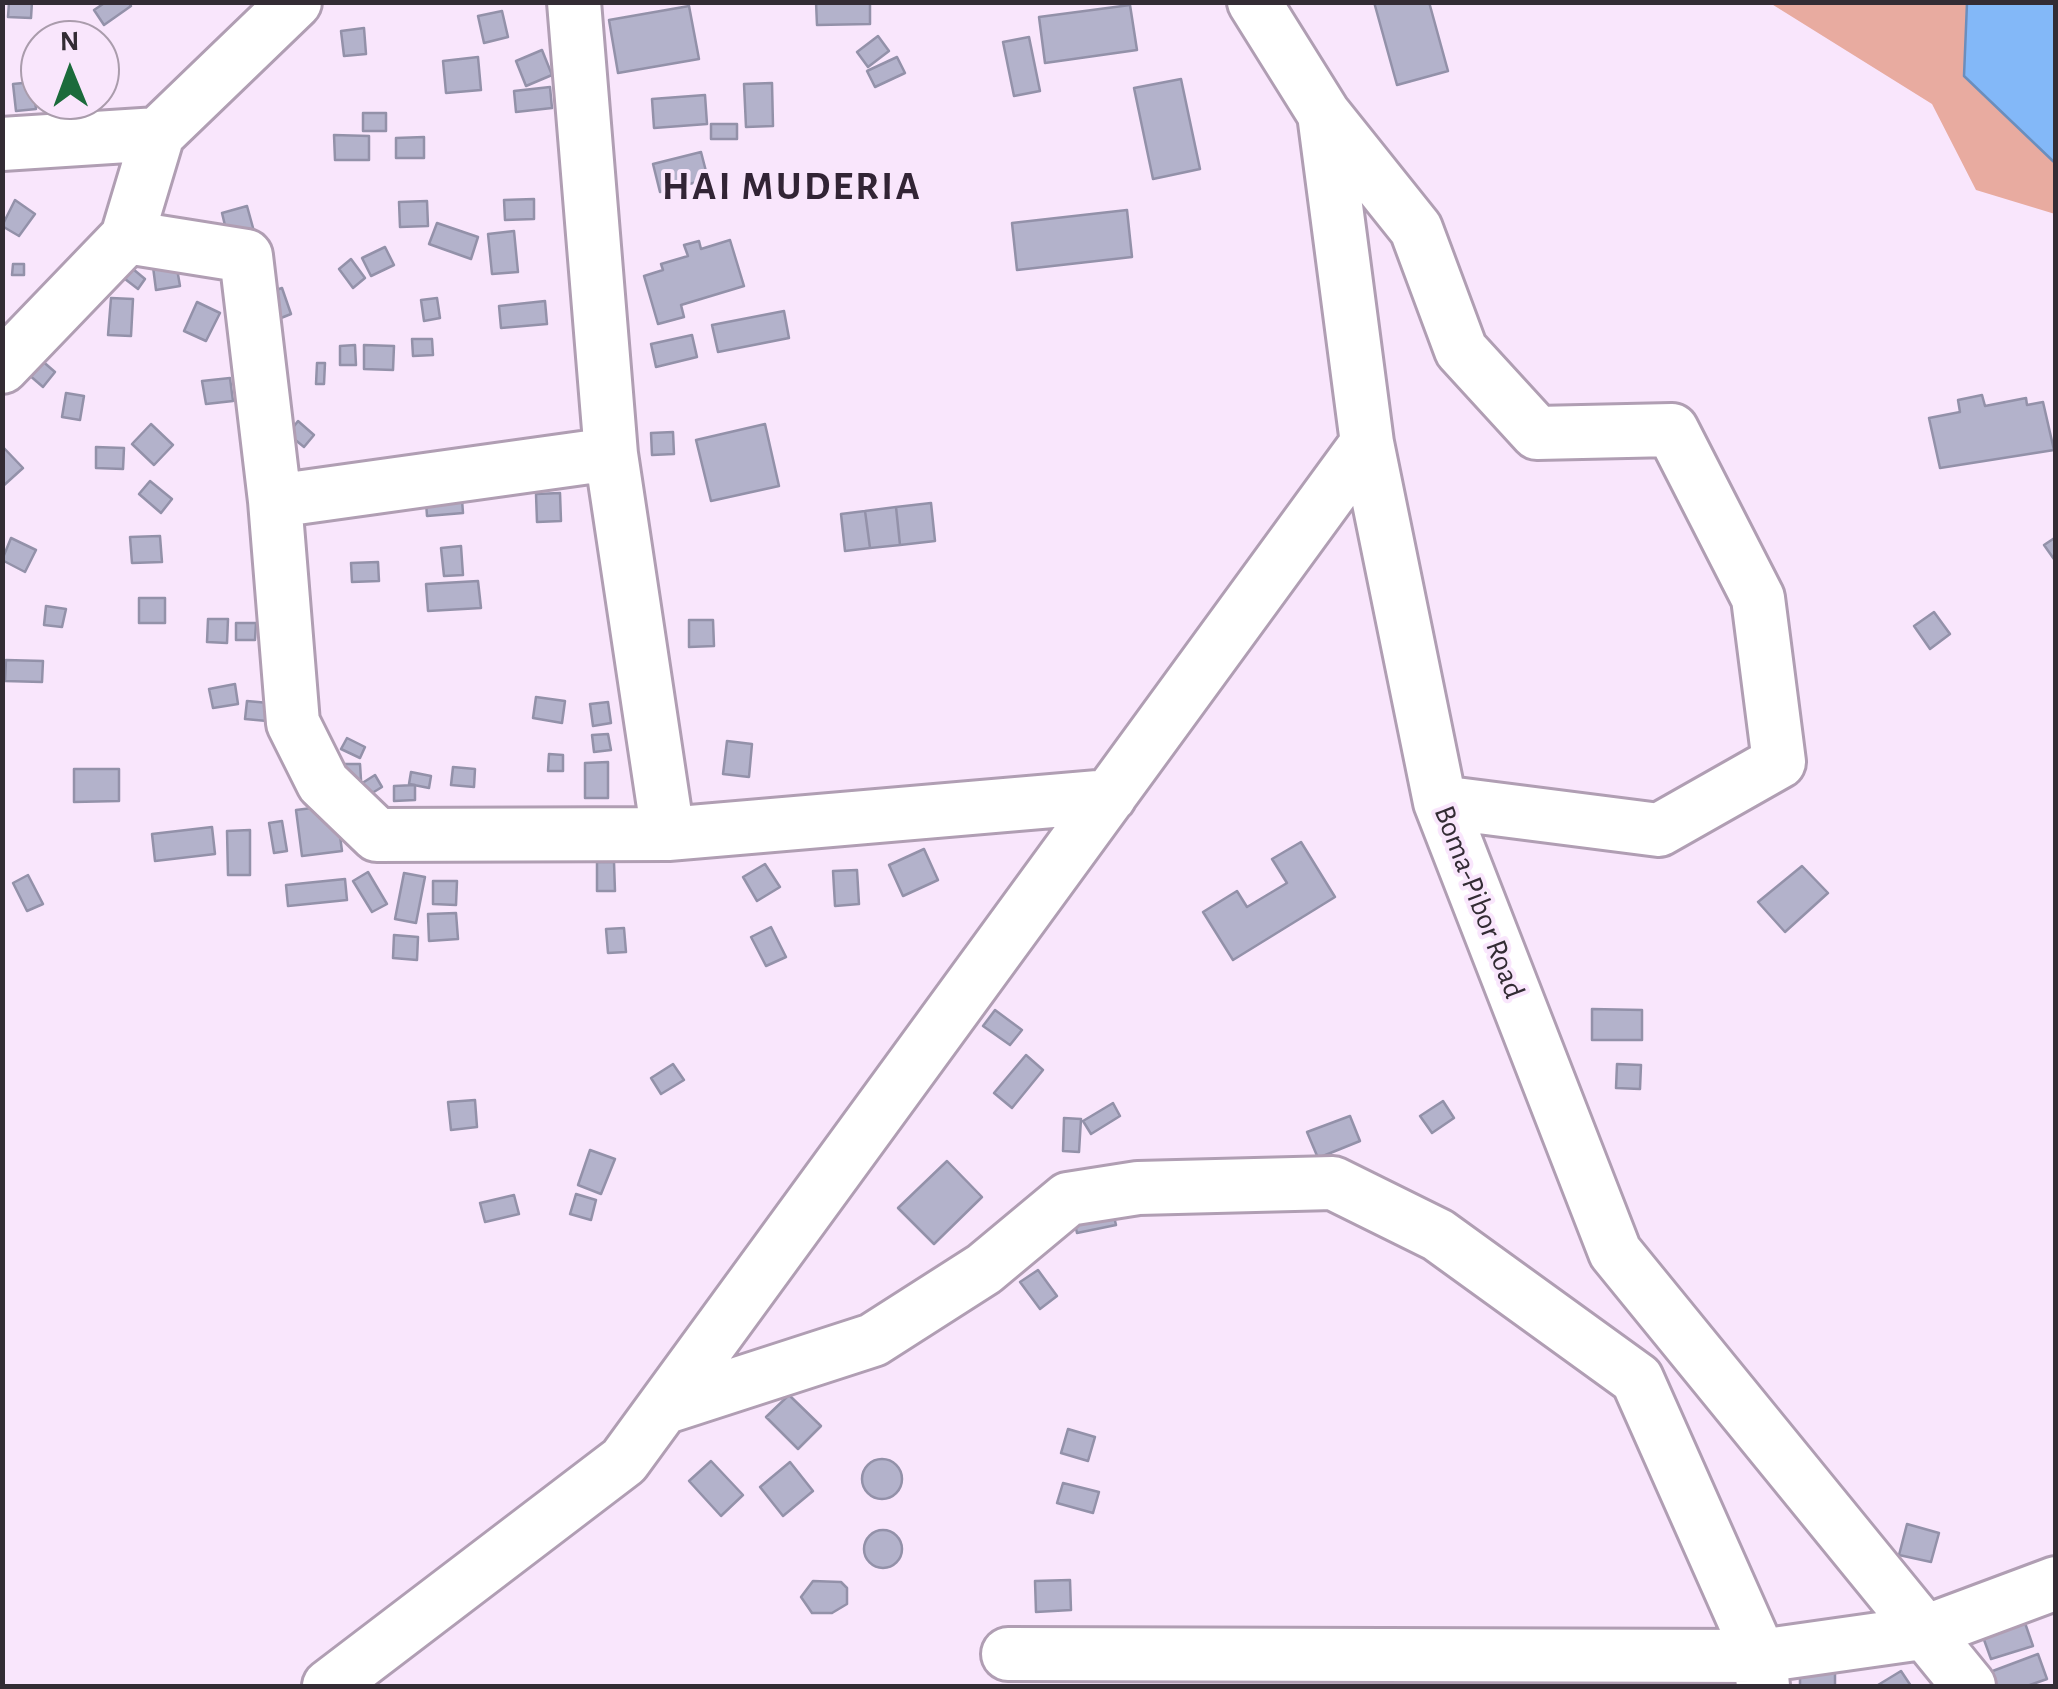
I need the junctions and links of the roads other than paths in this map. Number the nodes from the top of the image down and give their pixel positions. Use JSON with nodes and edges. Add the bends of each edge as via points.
{"nodes":[{"id":1,"x":328,"y":2,"type":"edge"},
{"id":2,"x":574,"y":2,"type":"edge"},
{"id":3,"x":1254,"y":2,"type":"edge"},
{"id":4,"x":278,"y":17,"type":"edge"},
{"id":5,"x":1324,"y":114,"type":"junction"},
{"id":6,"x":158,"y":134,"type":"junction"},
{"id":7,"x":2,"y":144,"type":"edge"},
{"id":8,"x":127,"y":237,"type":"junction"},
{"id":9,"x":2,"y":367,"type":"edge"},
{"id":10,"x":1367,"y":443,"type":"junction"},
{"id":11,"x":611,"y":454,"type":"junction"},
{"id":12,"x":275,"y":500,"type":"junction"},
{"id":13,"x":1110,"y":796,"type":"junction"},
{"id":14,"x":1440,"y":802,"type":"junction"},
{"id":15,"x":668,"y":834,"type":"junction"},
{"id":16,"x":664,"y":1408,"type":"junction"},
{"id":17,"x":2056,"y":1584,"type":"edge"},
{"id":18,"x":1922,"y":1633,"type":"junction"},
{"id":19,"x":1008,"y":1654,"type":"dead end"},
{"id":20,"x":1762,"y":1671,"type":"edge"},
{"id":21,"x":330,"y":1686,"type":"edge"},
{"id":22,"x":1969,"y":1686,"type":"edge"}],
"edges":[{"from":1,"to":4,"type":"street"},
{"from":2,"to":11,"type":"street"},
{"from":3,"to":5,"type":"street","name":"Boma-Pibor Road"},
{"from":4,"to":6,"type":"street"},
{"from":5,"to":10,"type":"street","name":"Boma-Pibor Road"},
{"from":5,"to":14,"type":"street","via":[[1416,229],[1461,350],[1537,434],[1672,430],[1758,598],[1778,762],[1659,830]]},
{"from":6,"to":7,"type":"street"},
{"from":6,"to":8,"type":"street"},
{"from":8,"to":9,"type":"street"},
{"from":8,"to":12,"type":"street","via":[[246,256]]},
{"from":10,"to":13,"type":"street"},
{"from":10,"to":14,"type":"street","name":"Boma-Pibor Road"},
{"from":11,"to":12,"type":"street"},
{"from":11,"to":15,"type":"street"},
{"from":12,"to":15,"type":"street","via":[[294,722],[323,783],[376,835]]},
{"from":13,"to":15,"type":"street"},
{"from":13,"to":16,"type":"street"},
{"from":14,"to":18,"type":"street","name":"Boma-Pibor Road","via":[[1615,1252]]},
{"from":16,"to":20,"type":"street","via":[[873,1340],[984,1270],[1068,1199],[1138,1188],[1333,1184],[1438,1235],[1637,1380]]},
{"from":16,"to":21,"type":"street","via":[[624,1462]]},
{"from":17,"to":18,"type":"street"},
{"from":18,"to":20,"type":"street"},
{"from":18,"to":22,"type":"street","name":"Boma-Pibor Road"},
{"from":19,"to":20,"type":"street"}]}
